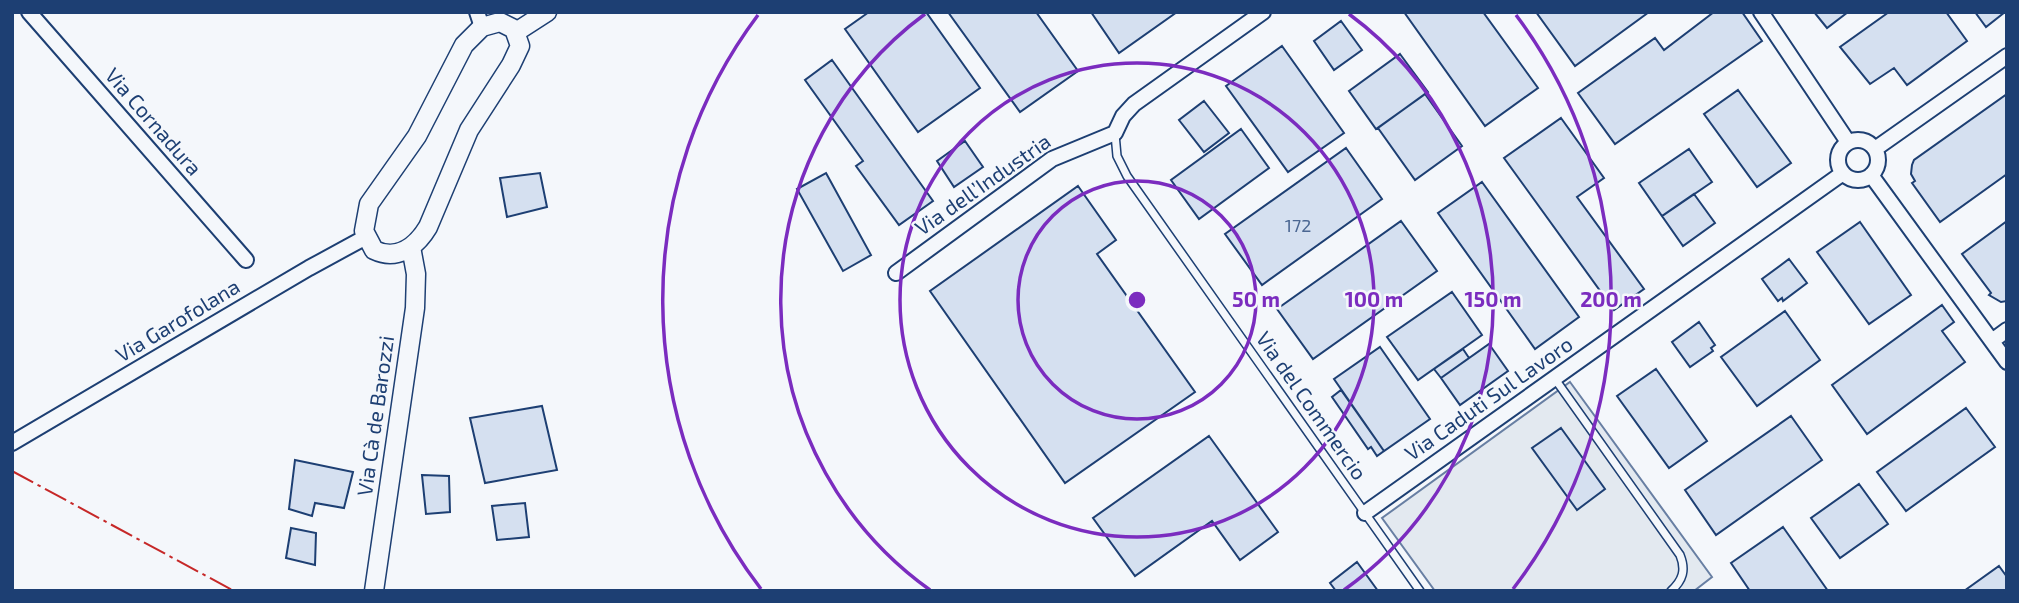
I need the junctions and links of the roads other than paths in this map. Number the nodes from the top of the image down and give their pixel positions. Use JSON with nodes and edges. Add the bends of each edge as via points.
{"nodes":[{"id":1,"x":29,"y":12,"type":"edge"},
{"id":2,"x":547,"y":12,"type":"edge"},
{"id":3,"x":1263,"y":12,"type":"edge"},
{"id":4,"x":1761,"y":12,"type":"edge"},
{"id":5,"x":480,"y":20,"type":"edge"},
{"id":6,"x":516,"y":33,"type":"junction"},
{"id":7,"x":2007,"y":57,"type":"edge"},
{"id":8,"x":1115,"y":133,"type":"junction"},
{"id":9,"x":1848,"y":142,"type":"junction"},
{"id":10,"x":1875,"y":149,"type":"junction"},
{"id":11,"x":1843,"y":173,"type":"junction"},
{"id":12,"x":1871,"y":175,"type":"junction"},
{"id":13,"x":366,"y":237,"type":"junction"},
{"id":14,"x":411,"y":247,"type":"junction"},
{"id":15,"x":246,"y":260,"type":"dead end"},
{"id":16,"x":896,"y":273,"type":"dead end"},
{"id":17,"x":2007,"y":330,"type":"edge"},
{"id":18,"x":1992,"y":341,"type":"junction"},
{"id":19,"x":2007,"y":362,"type":"edge"},
{"id":20,"x":1554,"y":378,"type":"junction"},
{"id":21,"x":12,"y":443,"type":"edge"},
{"id":22,"x":1365,"y":513,"type":"junction"},
{"id":23,"x":373,"y":591,"type":"edge"},
{"id":24,"x":1420,"y":591,"type":"edge"},
{"id":25,"x":1671,"y":591,"type":"edge"}],
"edges":[{"from":1,"to":15,"type":"street","name":"Via Cornadura"},
{"from":2,"to":6,"type":"street"},
{"from":3,"to":8,"type":"street","via":[[1134,104]]},
{"from":4,"to":9,"type":"street"},
{"from":5,"to":6,"type":"street","via":[[508,24]]},
{"from":5,"to":13,"type":"street","via":[[417,136],[369,204]]},
{"from":6,"to":14,"type":"street","via":[[518,54],[475,119],[428,228]]},
{"from":7,"to":10,"type":"street"},
{"from":8,"to":16,"type":"street","name":"Via dell’Industria","via":[[1052,159]]},
{"from":8,"to":22,"type":"lane","name":"Via del Commercio","via":[[1117,156],[1127,176]]},
{"from":9,"to":10,"type":"street","via":[[1860,139]]},
{"from":9,"to":11,"type":"street","via":[[1838,157]]},
{"from":10,"to":12,"type":"street","via":[[1878,160]]},
{"from":11,"to":12,"type":"street","via":[[1854,179]]},
{"from":11,"to":20,"type":"street","name":"Via Caduti Sul Lavoro"},
{"from":12,"to":18,"type":"street"},
{"from":13,"to":14,"type":"street","via":[[374,250],[384,255]]},
{"from":13,"to":21,"type":"street","name":"Via Garofolana"},
{"from":14,"to":23,"type":"street","name":"Via Cà de Barozzi","via":[[415,308]]},
{"from":17,"to":18,"type":"street"},
{"from":18,"to":19,"type":"street"},
{"from":20,"to":22,"type":"street","name":"Via Caduti Sul Lavoro"},
{"from":20,"to":25,"type":"lane","via":[[1680,555],[1683,574]]},
{"from":22,"to":24,"type":"lane","name":"Via del Commercio"}]}
